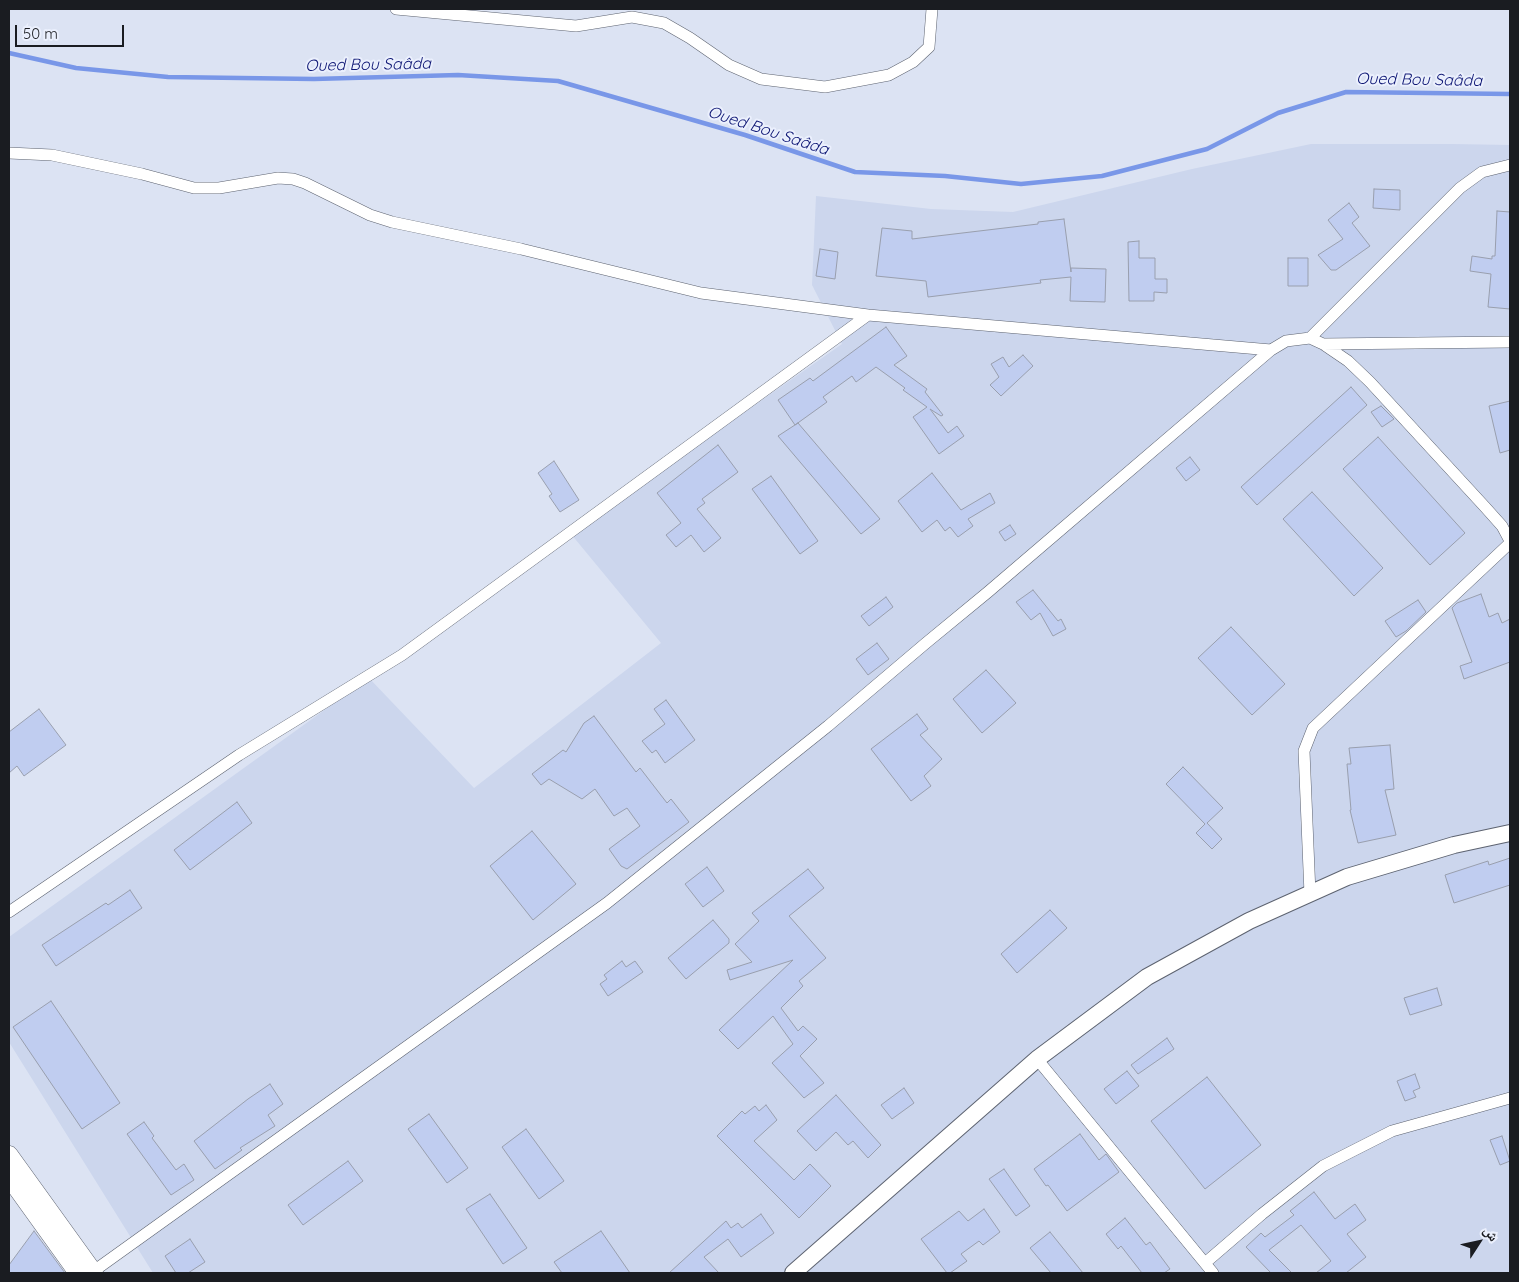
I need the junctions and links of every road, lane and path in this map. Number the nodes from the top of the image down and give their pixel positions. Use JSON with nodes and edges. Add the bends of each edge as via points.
{"nodes":[{"id":1,"x":396,"y":9,"type":"edge"},
{"id":2,"x":932,"y":9,"type":"edge"},
{"id":3,"x":9,"y":154,"type":"edge"},
{"id":4,"x":1510,"y":165,"type":"edge"},
{"id":5,"x":868,"y":315,"type":"junction"},
{"id":6,"x":1310,"y":338,"type":"junction"},
{"id":7,"x":1510,"y":342,"type":"edge"},
{"id":8,"x":1323,"y":344,"type":"junction"},
{"id":9,"x":1271,"y":350,"type":"junction"},
{"id":10,"x":1510,"y":542,"type":"edge"},
{"id":11,"x":1510,"y":833,"type":"edge"},
{"id":12,"x":1310,"y":894,"type":"junction"},
{"id":13,"x":9,"y":912,"type":"edge"},
{"id":14,"x":1036,"y":1059,"type":"junction"},
{"id":15,"x":1510,"y":1098,"type":"edge"},
{"id":16,"x":9,"y":1155,"type":"edge"},
{"id":17,"x":9,"y":1177,"type":"edge"},
{"id":18,"x":1205,"y":1263,"type":"junction"},
{"id":19,"x":89,"y":1273,"type":"edge"},
{"id":20,"x":793,"y":1273,"type":"edge"},
{"id":21,"x":1213,"y":1273,"type":"edge"}],
"edges":[{"from":1,"to":2,"type":"street","via":[[576,26],[632,17],[664,23],[729,65],[761,79],[825,86],[889,75],[913,62],[929,47]]},
{"from":3,"to":5,"type":"street","via":[[52,156],[194,188],[293,179],[392,222],[521,249],[701,293]]},
{"from":4,"to":6,"type":"street","via":[[1482,172],[1460,188]]},
{"from":5,"to":9,"type":"street"},
{"from":5,"to":13,"type":"street","via":[[402,655],[239,755]]},
{"from":6,"to":8,"type":"street"},
{"from":6,"to":9,"type":"street","via":[[1286,341]]},
{"from":7,"to":8,"type":"street"},
{"from":8,"to":10,"type":"street","via":[[1370,382],[1486,507]]},
{"from":9,"to":19,"type":"street","via":[[828,726],[607,902]]},
{"from":10,"to":12,"type":"street","via":[[1313,728],[1304,751]]},
{"from":11,"to":12,"type":"main road","via":[[1436,850],[1346,877]]},
{"from":12,"to":14,"type":"main road","via":[[1249,921],[1147,977]]},
{"from":14,"to":18,"type":"street"},
{"from":14,"to":20,"type":"main road"},
{"from":15,"to":18,"type":"street","via":[[1392,1131],[1323,1166]]},
{"from":16,"to":19,"type":"main road"},
{"from":17,"to":19,"type":"main road"},
{"from":18,"to":21,"type":"street"}]}
